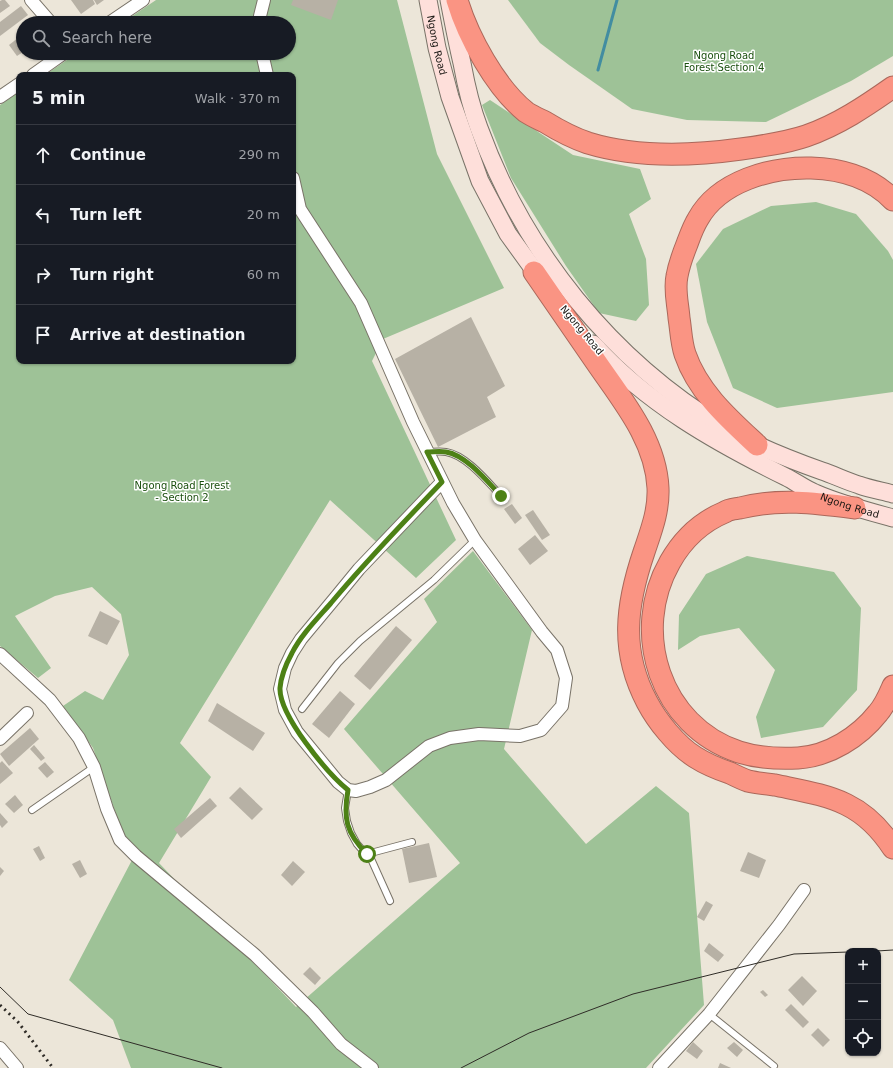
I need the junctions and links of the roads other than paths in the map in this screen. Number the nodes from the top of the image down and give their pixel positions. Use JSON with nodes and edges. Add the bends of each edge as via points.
{"nodes":[{"id":1,"x":31,"y":0,"type":"edge"},
{"id":2,"x":143,"y":0,"type":"edge"},
{"id":3,"x":264,"y":0,"type":"edge"},
{"id":4,"x":421,"y":0,"type":"edge"},
{"id":5,"x":428,"y":0,"type":"edge"},
{"id":6,"x":449,"y":0,"type":"edge"},
{"id":7,"x":457,"y":0,"type":"edge"},
{"id":8,"x":45,"y":16,"type":"edge"},
{"id":9,"x":119,"y":16,"type":"edge"},
{"id":10,"x":260,"y":16,"type":"edge"},
{"id":11,"x":433,"y":29,"type":"junction"},
{"id":12,"x":54,"y":60,"type":"edge"},
{"id":13,"x":264,"y":60,"type":"edge"},
{"id":14,"x":37,"y":72,"type":"edge"},
{"id":15,"x":266,"y":72,"type":"edge"},
{"id":16,"x":16,"y":86,"type":"edge"},
{"id":17,"x":893,"y":87,"type":"edge"},
{"id":18,"x":0,"y":97,"type":"edge"},
{"id":19,"x":296,"y":191,"type":"edge"},
{"id":20,"x":893,"y":200,"type":"edge"},
{"id":21,"x":534,"y":272,"type":"junction"},
{"id":22,"x":757,"y":445,"type":"junction"},
{"id":23,"x":427,"y":452,"type":"junction"},
{"id":24,"x":442,"y":482,"type":"junction"},
{"id":25,"x":893,"y":494,"type":"edge"},
{"id":26,"x":501,"y":496,"type":"dead end"},
{"id":27,"x":855,"y":508,"type":"junction"},
{"id":28,"x":893,"y":518,"type":"edge"},
{"id":29,"x":475,"y":540,"type":"junction"},
{"id":30,"x":0,"y":654,"type":"edge"},
{"id":31,"x":893,"y":686,"type":"edge"},
{"id":32,"x":302,"y":709,"type":"dead end"},
{"id":33,"x":27,"y":713,"type":"dead end"},
{"id":34,"x":0,"y":738,"type":"edge"},
{"id":35,"x":94,"y":767,"type":"junction"},
{"id":36,"x":348,"y":790,"type":"junction"},
{"id":37,"x":32,"y":810,"type":"dead end"},
{"id":38,"x":412,"y":842,"type":"dead end"},
{"id":39,"x":893,"y":848,"type":"edge"},
{"id":40,"x":367,"y":854,"type":"junction"},
{"id":41,"x":804,"y":890,"type":"dead end"},
{"id":42,"x":390,"y":901,"type":"dead end"},
{"id":43,"x":709,"y":1014,"type":"junction"},
{"id":44,"x":0,"y":1048,"type":"edge"},
{"id":45,"x":774,"y":1066,"type":"dead end"},
{"id":46,"x":17,"y":1068,"type":"edge"},
{"id":47,"x":372,"y":1068,"type":"edge"},
{"id":48,"x":659,"y":1068,"type":"edge"}],
"edges":[{"from":1,"to":8,"type":"street"},
{"from":2,"to":9,"type":"street"},
{"from":3,"to":10,"type":"street"},
{"from":4,"to":11,"type":"street"},
{"from":5,"to":11,"type":"main road","name":"Ngong Road"},
{"from":6,"to":22,"type":"main road","name":"Ngong Road","via":[[468,94],[478,127],[506,191],[543,255],[589,315],[638,364],[695,409]]},
{"from":7,"to":17,"type":"highway","via":[[487,66],[506,93],[527,112],[558,130],[588,143],[628,152],[671,155],[774,145],[807,136],[837,123]]},
{"from":11,"to":21,"type":"main road","name":"Ngong Road","via":[[450,97],[480,181],[508,234]]},
{"from":12,"to":14,"type":"street"},
{"from":13,"to":15,"type":"street"},
{"from":16,"to":18,"type":"street"},
{"from":19,"to":23,"type":"street","via":[[300,209],[361,303]]},
{"from":20,"to":22,"type":"highway","via":[[858,176],[838,170],[799,168],[752,176],[715,198],[698,218],[677,276],[676,297],[685,354],[714,403]]},
{"from":21,"to":27,"type":"main road","name":"Ngong Road","via":[[610,363],[685,422],[740,455],[814,493]]},
{"from":21,"to":39,"type":"highway","via":[[634,417],[648,444],[655,465],[658,489],[655,520],[633,588],[628,627],[634,672],[658,720],[674,739],[694,756],[719,769],[748,781],[816,793],[858,810],[880,829]]},
{"from":22,"to":25,"type":"main road","name":"Ngong Road","via":[[790,460]]},
{"from":23,"to":24,"type":"street"},
{"from":23,"to":26,"type":"lane","via":[[446,452],[465,460]]},
{"from":24,"to":29,"type":"street"},
{"from":24,"to":36,"type":"street","via":[[359,569],[301,639],[285,668],[280,689],[285,710],[302,738],[338,782]]},
{"from":27,"to":28,"type":"main road","name":"Ngong Road"},
{"from":27,"to":31,"type":"highway","via":[[771,502],[726,511],[706,522],[691,534],[677,551],[656,592],[652,612],[654,655],[664,687],[686,717],[719,743],[739,752],[761,757],[810,757],[848,741],[879,713]]},
{"from":29,"to":32,"type":"lane","via":[[434,580],[360,641],[338,663]]},
{"from":29,"to":36,"type":"street","via":[[557,650],[566,678],[562,706],[541,730],[520,736],[479,734],[450,738],[429,746],[386,780],[370,788]]},
{"from":30,"to":35,"type":"street","via":[[50,700],[79,738]]},
{"from":33,"to":34,"type":"street"},
{"from":35,"to":37,"type":"lane"},
{"from":35,"to":47,"type":"street","via":[[120,840],[255,955],[313,1012],[341,1044]]},
{"from":36,"to":40,"type":"lane","via":[[345,808],[347,821],[357,844]]},
{"from":38,"to":40,"type":"lane"},
{"from":40,"to":42,"type":"lane"},
{"from":41,"to":43,"type":"street"},
{"from":43,"to":45,"type":"lane"},
{"from":43,"to":48,"type":"street"},
{"from":44,"to":46,"type":"street"}]}
